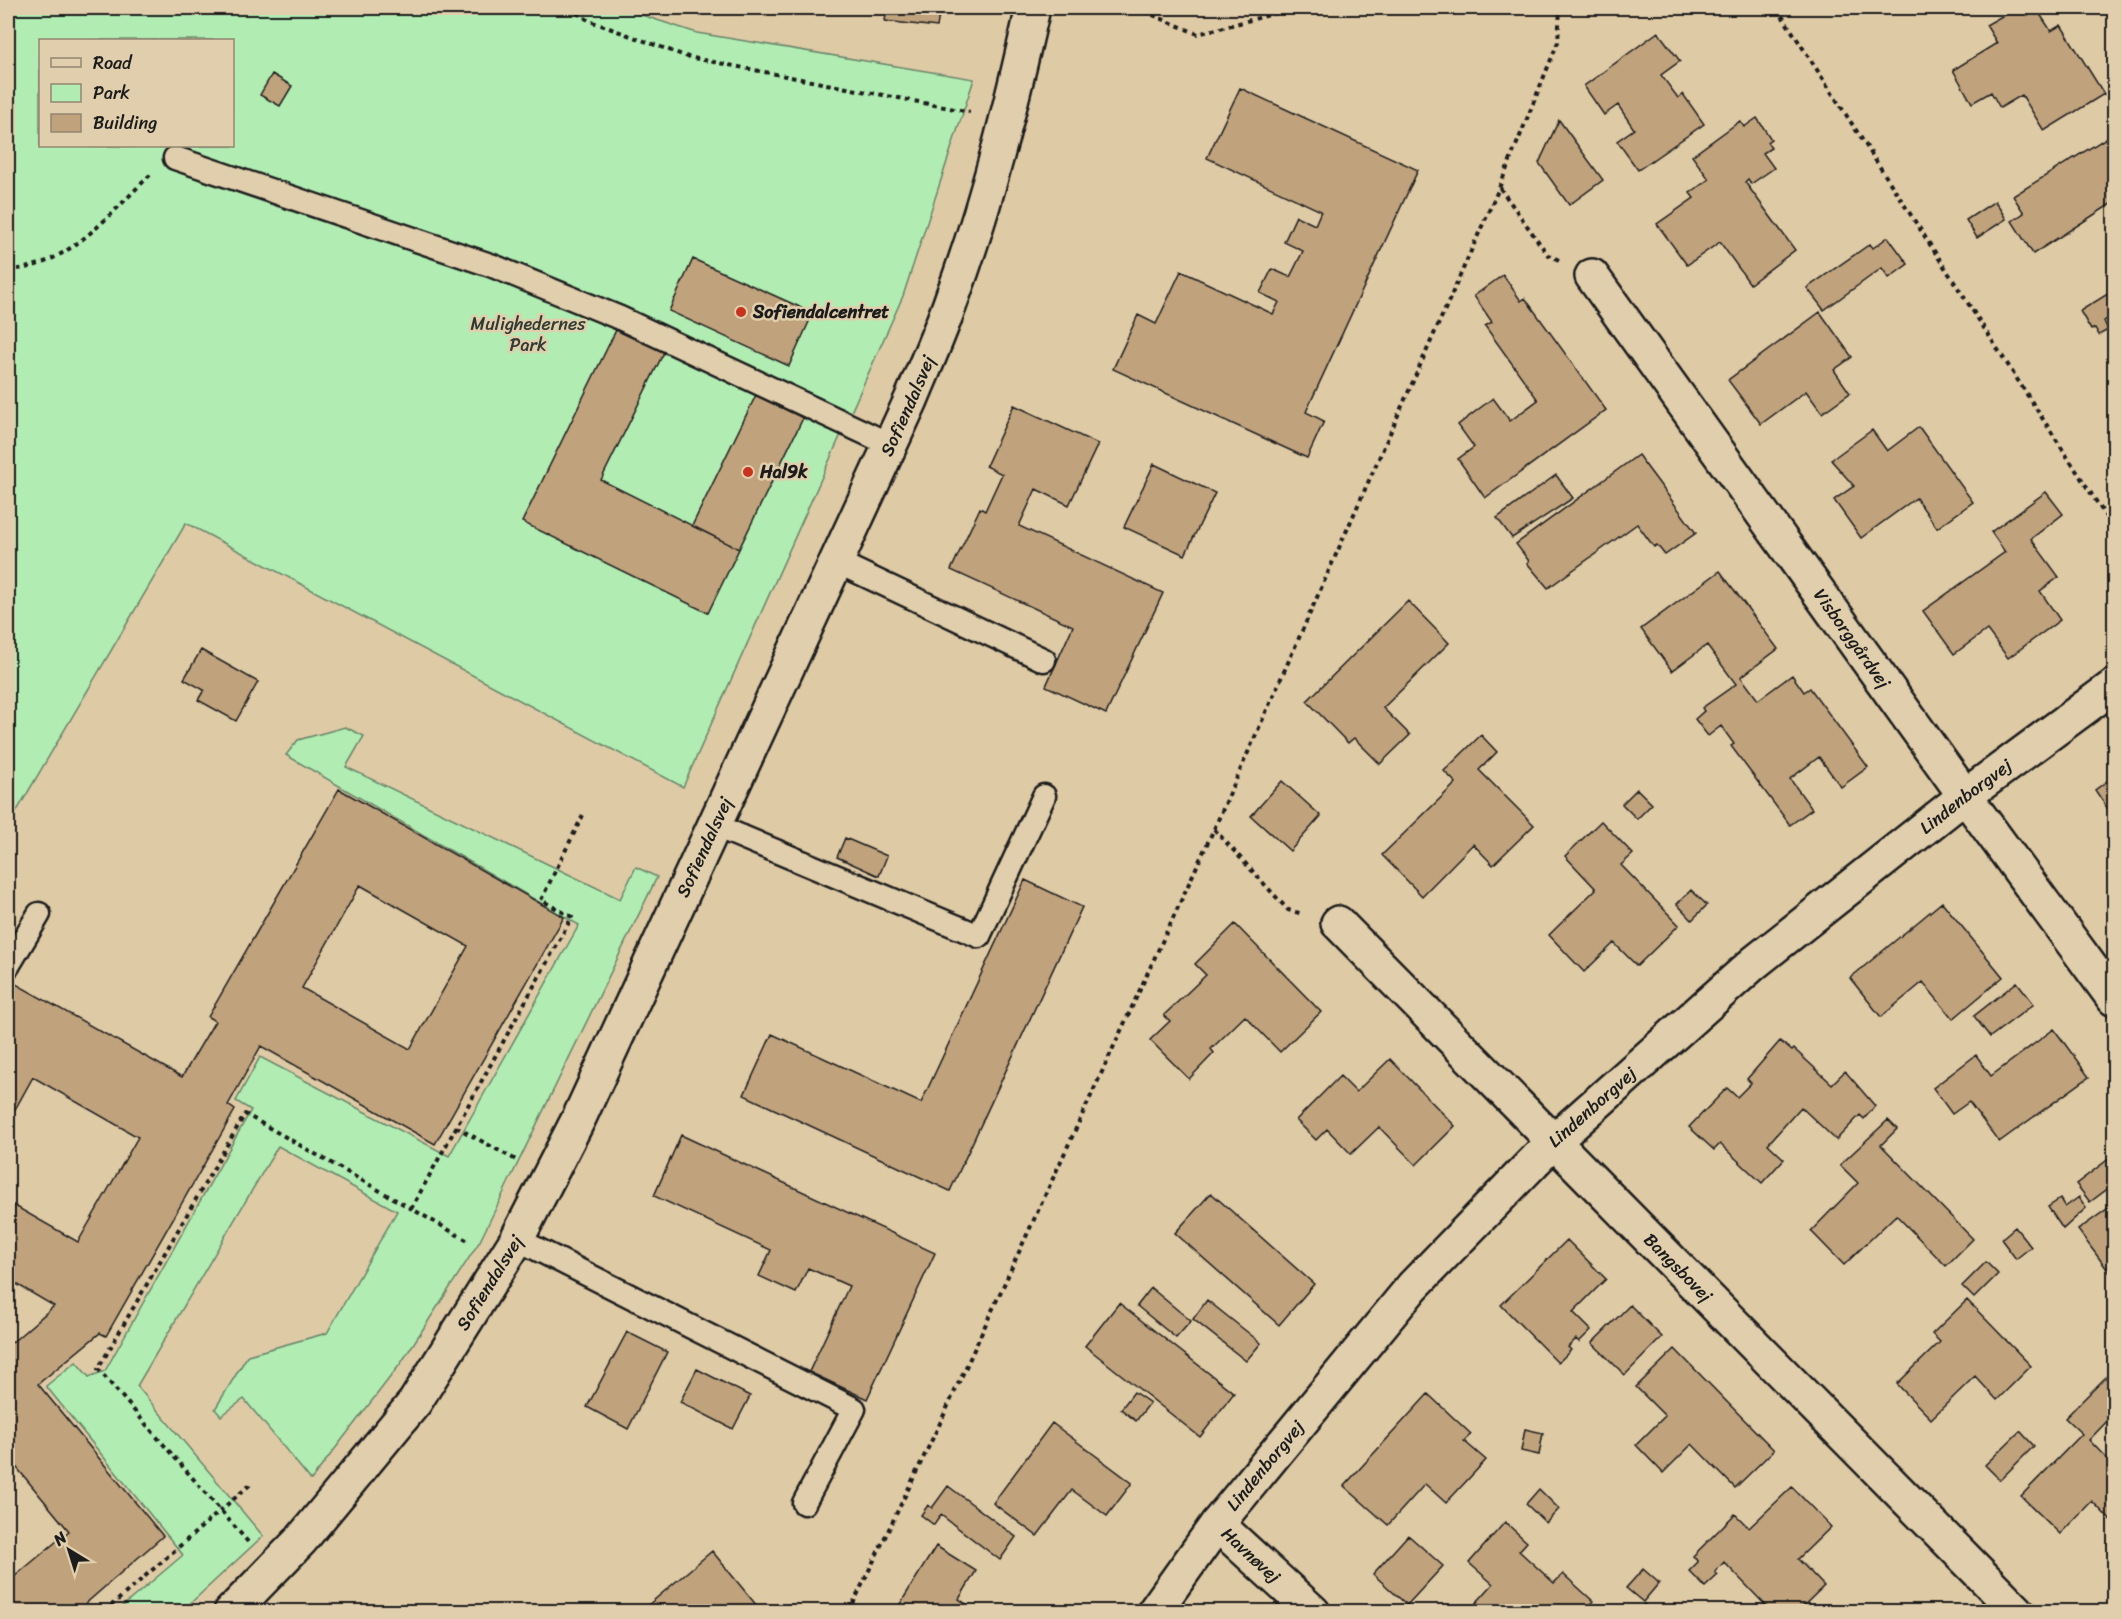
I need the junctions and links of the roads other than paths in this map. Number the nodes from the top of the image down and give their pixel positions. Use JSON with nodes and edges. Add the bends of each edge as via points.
{"nodes":[{"id":1,"x":1033,"y":8,"type":"edge"},
{"id":2,"x":175,"y":158,"type":"road end"},
{"id":3,"x":1592,"y":276,"type":"road end"},
{"id":4,"x":891,"y":445,"type":"junction"},
{"id":5,"x":837,"y":562,"type":"junction"},
{"id":6,"x":1044,"y":660,"type":"dead end"},
{"id":7,"x":2115,"y":686,"type":"edge"},
{"id":8,"x":1044,"y":796,"type":"dead end"},
{"id":9,"x":1965,"y":796,"type":"junction"},
{"id":10,"x":716,"y":826,"type":"junction"},
{"id":11,"x":39,"y":914,"type":"dead end"},
{"id":12,"x":1338,"y":923,"type":"road end"},
{"id":13,"x":8,"y":966,"type":"edge"},
{"id":14,"x":2115,"y":999,"type":"edge"},
{"id":15,"x":1553,"y":1142,"type":"junction"},
{"id":16,"x":510,"y":1250,"type":"junction"},
{"id":17,"x":804,"y":1503,"type":"dead end"},
{"id":18,"x":1217,"y":1524,"type":"junction"},
{"id":19,"x":231,"y":1611,"type":"edge"},
{"id":20,"x":1154,"y":1611,"type":"edge"},
{"id":21,"x":1313,"y":1611,"type":"edge"},
{"id":22,"x":2018,"y":1611,"type":"edge"}],
"edges":[{"from":1,"to":4,"type":"street","name":"Sofiendalsvej","via":[[1007,119],[952,298]]},
{"from":2,"to":4,"type":"lane","via":[[493,266],[620,318]]},
{"from":3,"to":9,"type":"street","name":"Visborggårdvej"},
{"from":4,"to":5,"type":"street","name":"Sofiendalsvej"},
{"from":5,"to":6,"type":"lane"},
{"from":5,"to":10,"type":"street","name":"Sofiendalsvej"},
{"from":7,"to":9,"type":"street","name":"Lindenborgvej"},
{"from":8,"to":10,"type":"lane","via":[[979,936]]},
{"from":9,"to":14,"type":"street","name":"Visborggårdvej"},
{"from":9,"to":15,"type":"street","name":"Lindenborgvej","via":[[1754,963]]},
{"from":10,"to":16,"type":"street","name":"Sofiendalsvej","via":[[579,1118]]},
{"from":11,"to":13,"type":"lane"},
{"from":12,"to":15,"type":"street","name":"Bangsbovej"},
{"from":15,"to":18,"type":"street","name":"Lindenborgvej","via":[[1413,1286]]},
{"from":15,"to":22,"type":"street","name":"Bangsbovej"},
{"from":16,"to":17,"type":"lane","via":[[854,1409]]},
{"from":16,"to":19,"type":"street","name":"Sofiendalsvej","via":[[415,1402],[301,1540]]},
{"from":18,"to":20,"type":"street","name":"Lindenborgvej"},
{"from":18,"to":21,"type":"street","name":"Havnøvej"}]}
